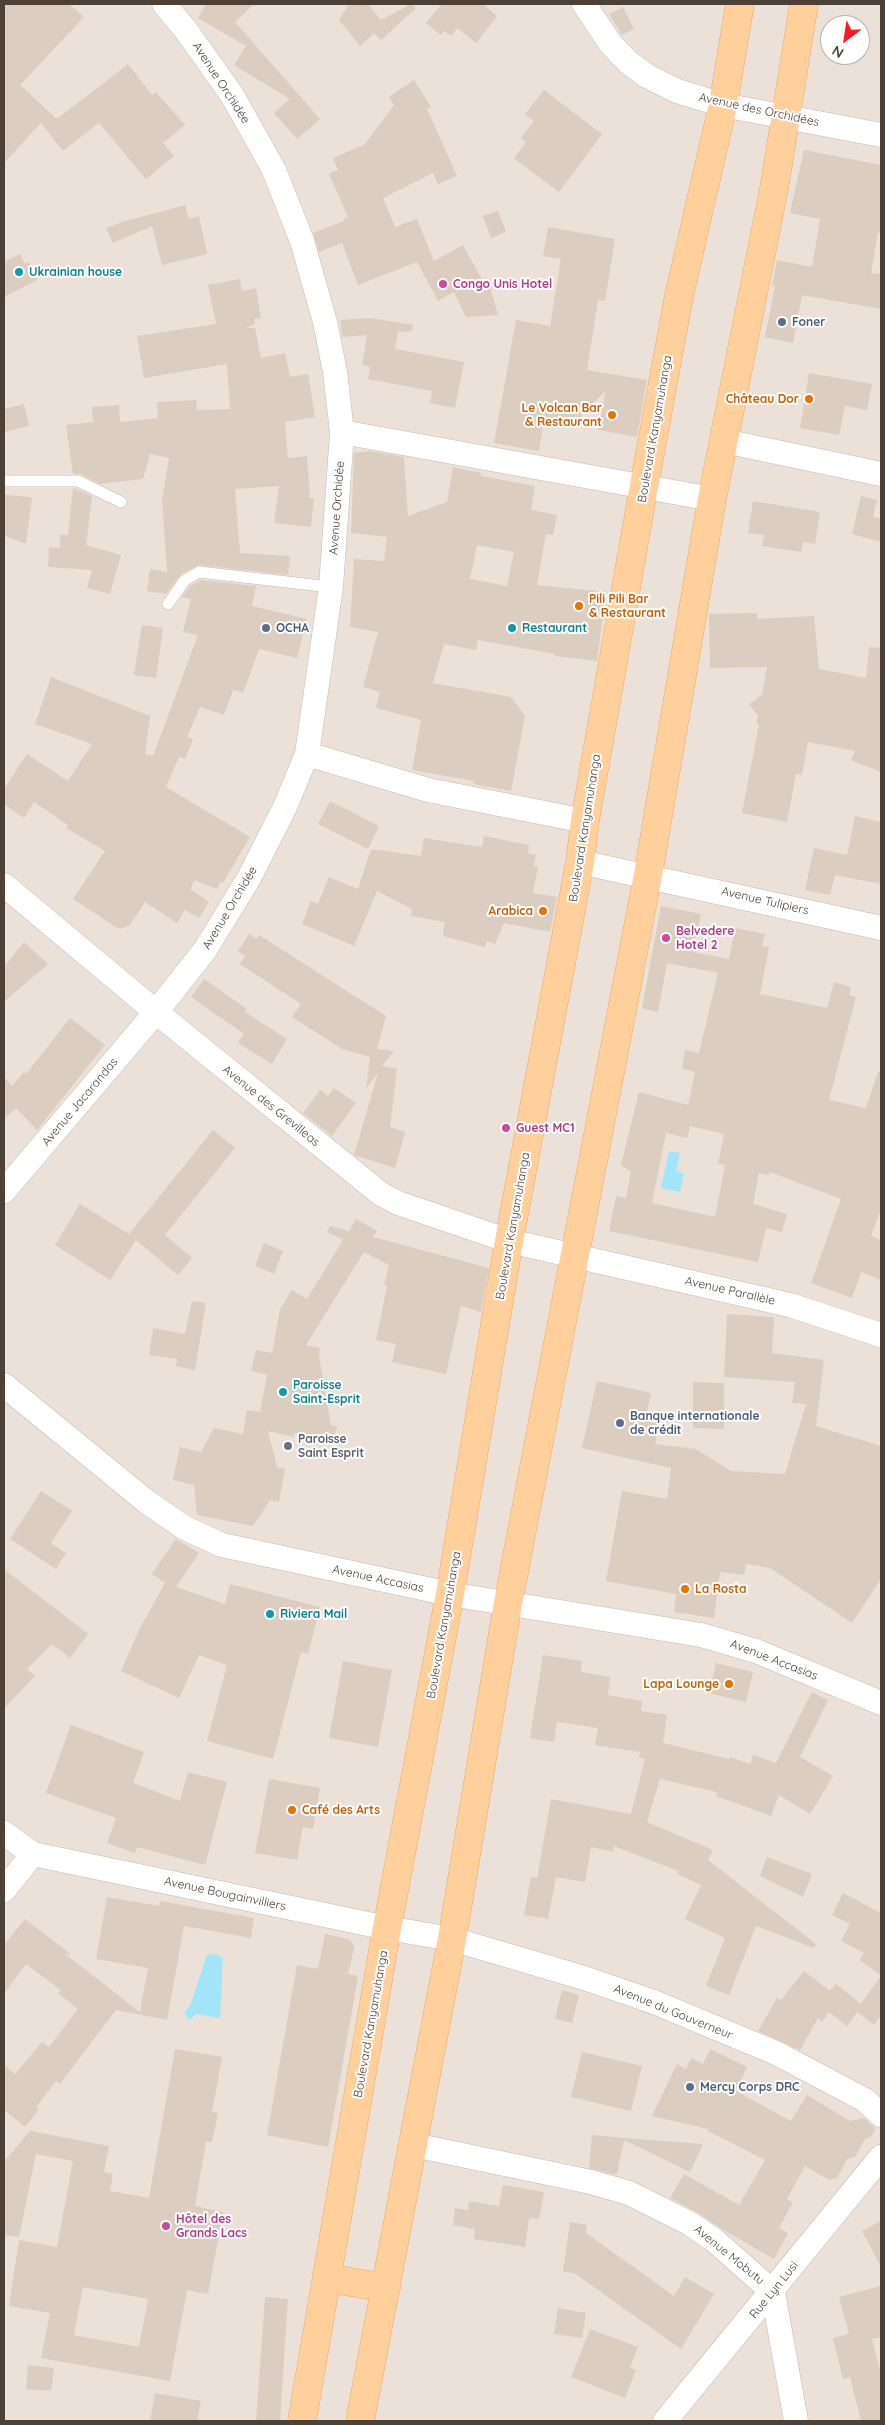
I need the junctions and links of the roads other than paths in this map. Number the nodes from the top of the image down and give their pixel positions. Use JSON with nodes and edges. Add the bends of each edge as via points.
{"nodes":[{"id":1,"x":164,"y":4,"type":"edge"},
{"id":2,"x":584,"y":4,"type":"edge"},
{"id":3,"x":740,"y":4,"type":"edge"},
{"id":4,"x":804,"y":4,"type":"edge"},
{"id":5,"x":722,"y":105,"type":"junction"},
{"id":6,"x":784,"y":118,"type":"junction"},
{"id":7,"x":881,"y":135,"type":"edge"},
{"id":8,"x":342,"y":432,"type":"junction"},
{"id":9,"x":724,"y":441,"type":"junction"},
{"id":10,"x":881,"y":474,"type":"edge"},
{"id":11,"x":4,"y":481,"type":"edge"},
{"id":12,"x":644,"y":486,"type":"junction"},
{"id":13,"x":712,"y":499,"type":"junction"},
{"id":14,"x":121,"y":502,"type":"dead end"},
{"id":15,"x":332,"y":587,"type":"junction"},
{"id":16,"x":168,"y":604,"type":"dead end"},
{"id":17,"x":307,"y":754,"type":"junction"},
{"id":18,"x":585,"y":821,"type":"junction"},
{"id":19,"x":580,"y":862,"type":"junction"},
{"id":20,"x":648,"y":875,"type":"junction"},
{"id":21,"x":4,"y":885,"type":"edge"},
{"id":22,"x":881,"y":928,"type":"edge"},
{"id":23,"x":156,"y":1012,"type":"junction"},
{"id":24,"x":4,"y":1191,"type":"edge"},
{"id":25,"x":510,"y":1241,"type":"junction"},
{"id":26,"x":576,"y":1255,"type":"junction"},
{"id":27,"x":881,"y":1334,"type":"edge"},
{"id":28,"x":4,"y":1385,"type":"edge"},
{"id":29,"x":450,"y":1594,"type":"junction"},
{"id":30,"x":508,"y":1604,"type":"junction"},
{"id":31,"x":881,"y":1703,"type":"edge"},
{"id":32,"x":4,"y":1833,"type":"edge"},
{"id":33,"x":33,"y":1854,"type":"junction"},
{"id":34,"x":4,"y":1890,"type":"edge"},
{"id":35,"x":387,"y":1928,"type":"junction"},
{"id":36,"x":452,"y":1940,"type":"junction"},
{"id":37,"x":881,"y":2115,"type":"edge"},
{"id":38,"x":414,"y":2144,"type":"junction"},
{"id":39,"x":881,"y":2157,"type":"edge"},
{"id":40,"x":327,"y":2278,"type":"junction"},
{"id":41,"x":386,"y":2288,"type":"junction"},
{"id":42,"x":773,"y":2292,"type":"junction"},
{"id":43,"x":302,"y":2421,"type":"edge"},
{"id":44,"x":360,"y":2421,"type":"edge"},
{"id":45,"x":665,"y":2421,"type":"edge"},
{"id":46,"x":796,"y":2421,"type":"edge"}],
"edges":[{"from":1,"to":8,"type":"street","name":"Avenue Orchidée","via":[[232,95],[274,170],[302,241],[325,322]]},
{"from":2,"to":5,"type":"street","name":"Avenue des Orchidées","via":[[610,43],[647,76],[676,91]]},
{"from":3,"to":5,"type":"main road","name":"Boulevard Kanyamuhanga"},
{"from":4,"to":6,"type":"main road"},
{"from":5,"to":6,"type":"street","name":"Avenue des Orchidées"},
{"from":5,"to":12,"type":"main road","name":"Boulevard Kanyamuhanga","via":[[679,296]]},
{"from":6,"to":7,"type":"street","name":"Avenue des Orchidées"},
{"from":6,"to":9,"type":"main road","via":[[774,189]]},
{"from":8,"to":12,"type":"street"},
{"from":8,"to":15,"type":"street","name":"Avenue Orchidée"},
{"from":9,"to":10,"type":"street"},
{"from":9,"to":13,"type":"main road"},
{"from":11,"to":14,"type":"lane","via":[[78,481]]},
{"from":12,"to":13,"type":"street"},
{"from":12,"to":18,"type":"main road","name":"Boulevard Kanyamuhanga"},
{"from":13,"to":20,"type":"main road"},
{"from":15,"to":16,"type":"lane","via":[[199,572],[185,580]]},
{"from":15,"to":17,"type":"street","name":"Avenue Orchidée"},
{"from":17,"to":18,"type":"street","via":[[428,790]]},
{"from":17,"to":23,"type":"street","name":"Avenue Orchidée","via":[[285,807],[249,878],[205,950]]},
{"from":18,"to":19,"type":"main road","name":"Boulevard Kanyamuhanga"},
{"from":19,"to":20,"type":"street","name":"Avenue Tulipiers"},
{"from":19,"to":25,"type":"main road","name":"Boulevard Kanyamuhanga"},
{"from":20,"to":22,"type":"street","name":"Avenue Tulipiers"},
{"from":20,"to":26,"type":"main road"},
{"from":21,"to":23,"type":"street","name":"Avenue des Grevilleas"},
{"from":23,"to":24,"type":"street","name":"Avenue Jacarandas"},
{"from":23,"to":25,"type":"street","name":"Avenue des Grevilleas","via":[[381,1194]]},
{"from":25,"to":26,"type":"street","name":"Avenue des Grevilleas"},
{"from":25,"to":29,"type":"main road","name":"Boulevard Kanyamuhanga"},
{"from":26,"to":27,"type":"street","name":"Avenue Parallèle","via":[[790,1305]]},
{"from":26,"to":30,"type":"main road"},
{"from":28,"to":29,"type":"street","name":"Avenue Accasias","via":[[147,1502],[185,1528],[222,1544]]},
{"from":29,"to":30,"type":"street","name":"Avenue Accasias"},
{"from":29,"to":35,"type":"main road","name":"Boulevard Kanyamuhanga"},
{"from":30,"to":31,"type":"street","name":"Avenue Accasias","via":[[728,1642]]},
{"from":30,"to":36,"type":"main road"},
{"from":32,"to":33,"type":"street","name":"Avenue Bougainvilliers"},
{"from":33,"to":34,"type":"street"},
{"from":33,"to":35,"type":"street","name":"Avenue Bougainvilliers"},
{"from":35,"to":36,"type":"street","name":"Avenue Bougainvilliers"},
{"from":35,"to":40,"type":"main road","name":"Boulevard Kanyamuhanga"},
{"from":36,"to":37,"type":"street","name":"Avenue du Gouverneur","via":[[654,2002],[800,2065],[865,2100]]},
{"from":36,"to":38,"type":"main road"},
{"from":38,"to":41,"type":"main road"},
{"from":38,"to":42,"type":"street","name":"Avenue Mobutu","via":[[592,2182],[629,2193],[682,2219],[714,2240]]},
{"from":39,"to":42,"type":"street","name":"Rue Lyn Lusi"},
{"from":40,"to":41,"type":"main road"},
{"from":40,"to":43,"type":"main road","name":"Boulevard Kanyamuhanga"},
{"from":41,"to":44,"type":"main road"},
{"from":42,"to":45,"type":"street","name":"Rue Lyn Lusi"},
{"from":42,"to":46,"type":"street","name":"Avenue Mobutu"}]}
